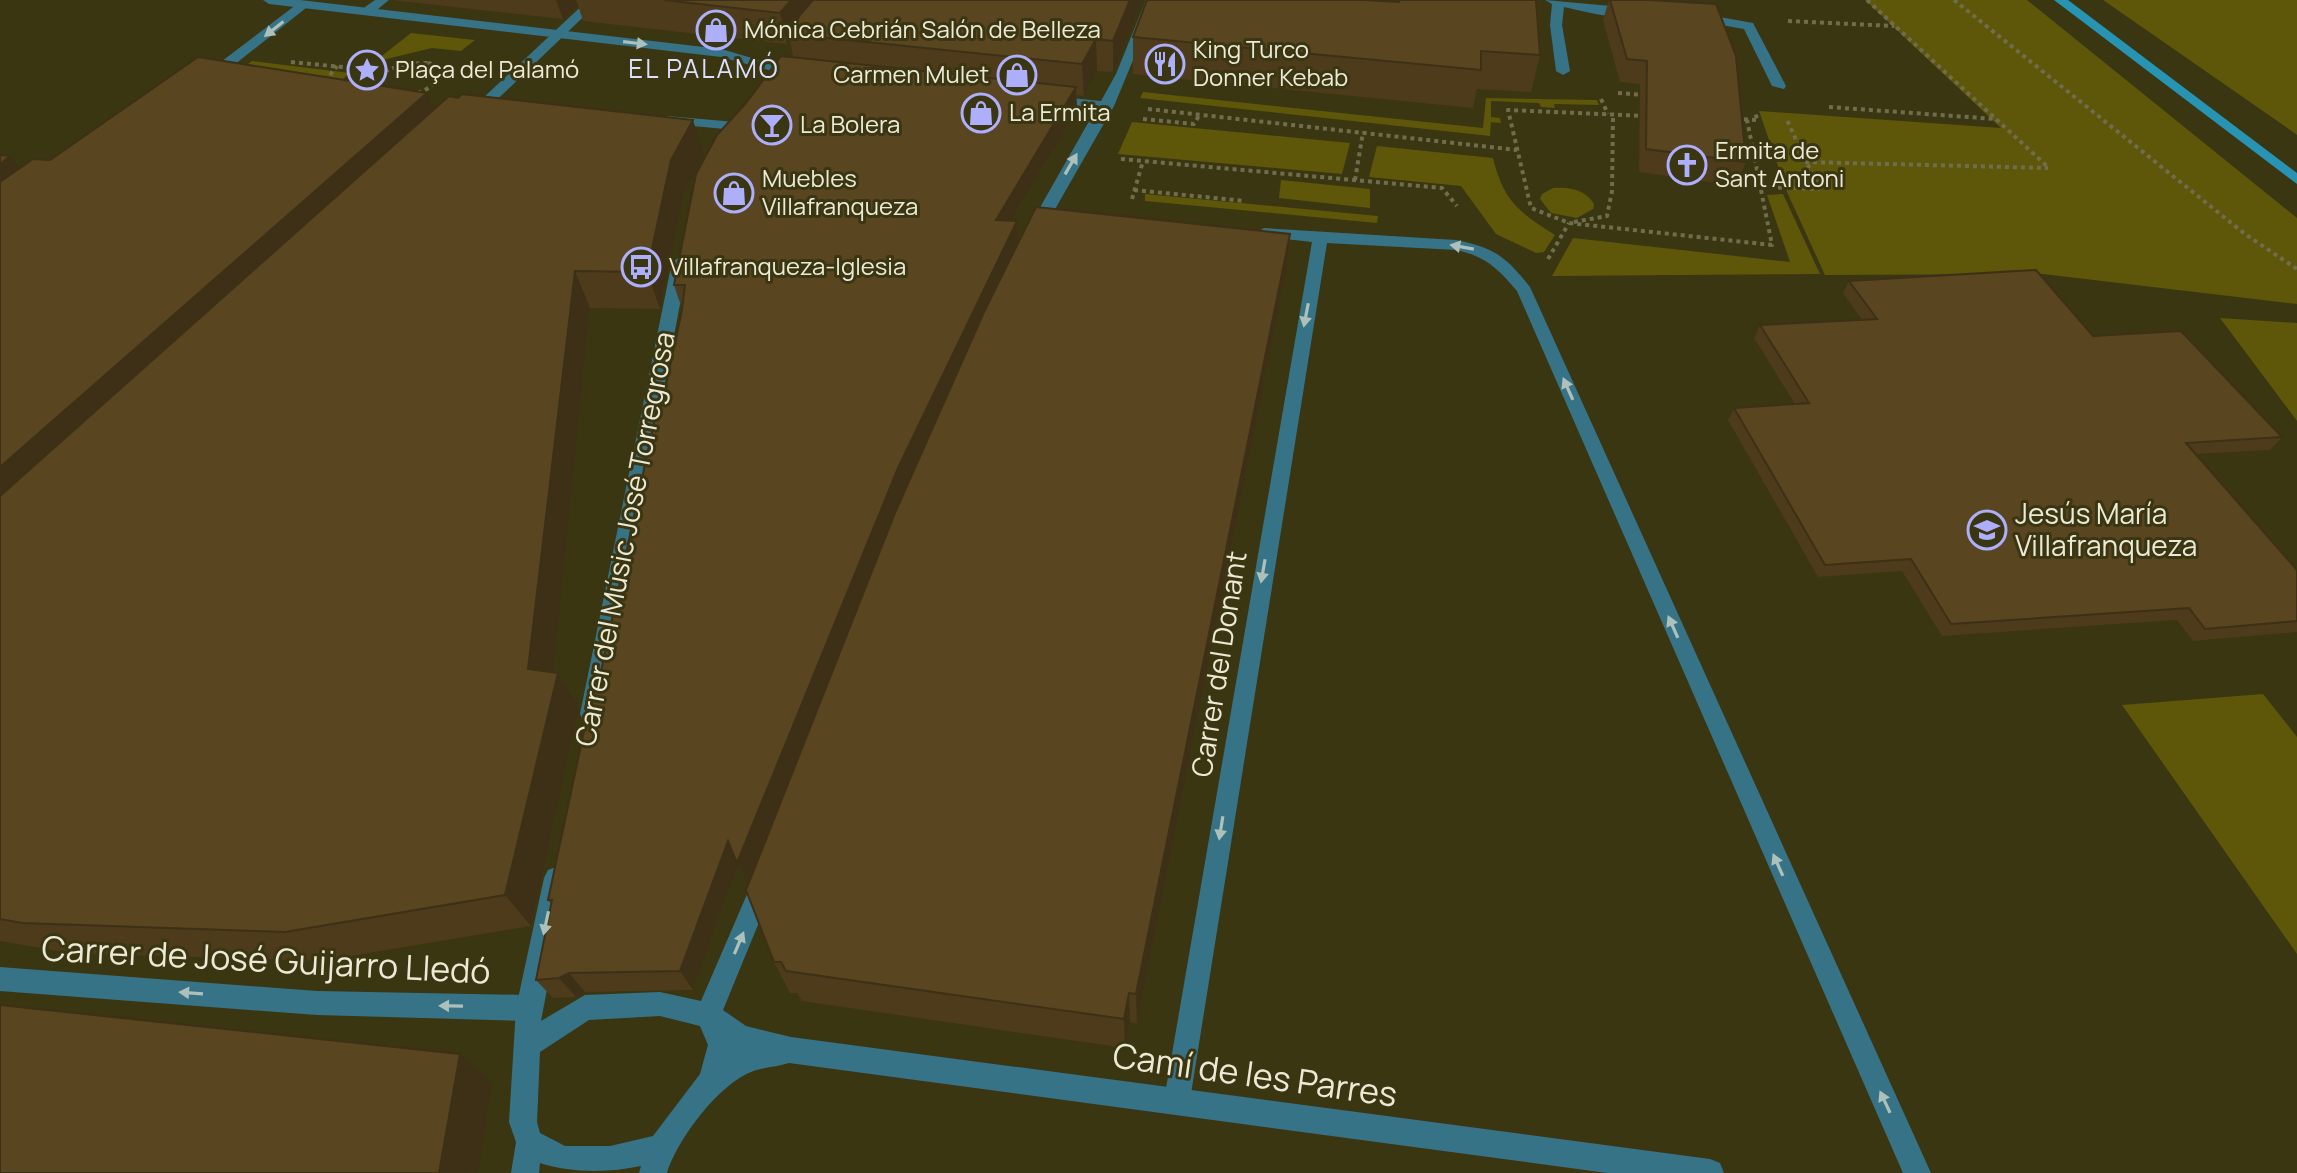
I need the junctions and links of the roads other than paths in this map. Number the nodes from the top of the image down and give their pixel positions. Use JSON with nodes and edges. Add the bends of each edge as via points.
{"nodes":[{"id":1,"x":269,"y":0,"type":"edge"},
{"id":2,"x":383,"y":0,"type":"edge"},
{"id":3,"x":595,"y":0,"type":"edge"},
{"id":4,"x":1152,"y":0,"type":"edge"},
{"id":5,"x":1551,"y":0,"type":"edge"},
{"id":6,"x":1558,"y":0,"type":"edge"},
{"id":7,"x":2060,"y":0,"type":"edge"},
{"id":8,"x":305,"y":4,"type":"junction"},
{"id":9,"x":369,"y":10,"type":"junction"},
{"id":10,"x":1147,"y":14,"type":"junction"},
{"id":11,"x":1654,"y":14,"type":"edge"},
{"id":12,"x":1162,"y":15,"type":"edge"},
{"id":13,"x":1683,"y":16,"type":"edge"},
{"id":14,"x":558,"y":34,"type":"junction"},
{"id":15,"x":781,"y":65,"type":"junction"},
{"id":16,"x":1563,"y":71,"type":"dead end"},
{"id":17,"x":808,"y":74,"type":"edge"},
{"id":18,"x":767,"y":84,"type":"edge"},
{"id":19,"x":1779,"y":86,"type":"dead end"},
{"id":20,"x":192,"y":90,"type":"edge"},
{"id":21,"x":1029,"y":98,"type":"edge"},
{"id":22,"x":1107,"y":106,"type":"junction"},
{"id":23,"x":644,"y":118,"type":"edge"},
{"id":24,"x":463,"y":126,"type":"edge"},
{"id":25,"x":735,"y":127,"type":"edge"},
{"id":26,"x":2297,"y":180,"type":"edge"},
{"id":27,"x":1245,"y":231,"type":"edge"},
{"id":28,"x":1320,"y":238,"type":"junction"},
{"id":29,"x":1026,"y":249,"type":"edge"},
{"id":30,"x":682,"y":253,"type":"edge"},
{"id":31,"x":585,"y":742,"type":"edge"},
{"id":32,"x":562,"y":850,"type":"edge"},
{"id":33,"x":771,"y":863,"type":"edge"},
{"id":34,"x":0,"y":979,"type":"edge"},
{"id":35,"x":529,"y":1008,"type":"junction"},
{"id":36,"x":708,"y":1015,"type":"junction"},
{"id":37,"x":528,"y":1044,"type":"junction"},
{"id":38,"x":791,"y":1050,"type":"junction"},
{"id":39,"x":712,"y":1081,"type":"junction"},
{"id":40,"x":1177,"y":1100,"type":"junction"},
{"id":41,"x":530,"y":1142,"type":"junction"},
{"id":42,"x":657,"y":1161,"type":"edge"},
{"id":43,"x":525,"y":1173,"type":"edge"},
{"id":44,"x":1710,"y":1173,"type":"edge"},
{"id":45,"x":1917,"y":1173,"type":"edge"}],
"edges":[{"from":1,"to":8,"type":"street"},
{"from":2,"to":9,"type":"street"},
{"from":3,"to":14,"type":"street"},
{"from":4,"to":10,"type":"street"},
{"from":5,"to":6,"type":"street"},
{"from":6,"to":11,"type":"street","via":[[1595,10]]},
{"from":6,"to":16,"type":"street"},
{"from":7,"to":26,"type":"main road"},
{"from":8,"to":9,"type":"street"},
{"from":8,"to":20,"type":"street","one_way":true},
{"from":9,"to":14,"type":"street"},
{"from":10,"to":12,"type":"street"},
{"from":10,"to":22,"type":"street"},
{"from":13,"to":19,"type":"street","via":[[1749,26]]},
{"from":14,"to":15,"type":"street","one_way":true},
{"from":14,"to":24,"type":"street"},
{"from":15,"to":17,"type":"street"},
{"from":15,"to":18,"type":"street"},
{"from":21,"to":22,"type":"street"},
{"from":29,"to":22,"type":"street","one_way":true},
{"from":23,"to":25,"type":"street"},
{"from":27,"to":28,"type":"street"},
{"from":28,"to":40,"type":"street","name":"Carrer del Donant","one_way":true},
{"from":45,"to":28,"type":"street","one_way":true,"via":[[1524,290],[1500,261],[1481,250]]},
{"from":30,"to":31,"type":"street","name":"Carrer del Músic José Torregrosa"},
{"from":32,"to":35,"type":"street","one_way":true},
{"from":36,"to":33,"type":"street","one_way":true},
{"from":35,"to":34,"type":"street","name":"Carrer de José Guijarro Lledó","one_way":true,"via":[[317,1003]]},
{"from":35,"to":37,"type":"street"},
{"from":36,"to":37,"type":"street","via":[[660,1004],[585,1008]]},
{"from":36,"to":38,"type":"street","name":"Camí de les Parres","via":[[740,1037]]},
{"from":36,"to":39,"type":"street","via":[[721,1045]]},
{"from":37,"to":41,"type":"street","via":[[523,1122]]},
{"from":38,"to":39,"type":"street","name":"Camí de les Parres","via":[[746,1060]]},
{"from":38,"to":40,"type":"street","name":"Camí de les Parres"},
{"from":39,"to":42,"type":"street"},
{"from":40,"to":44,"type":"street","name":"Camí de les Parres"},
{"from":41,"to":42,"type":"street","via":[[563,1160]]},
{"from":41,"to":43,"type":"street"}]}
